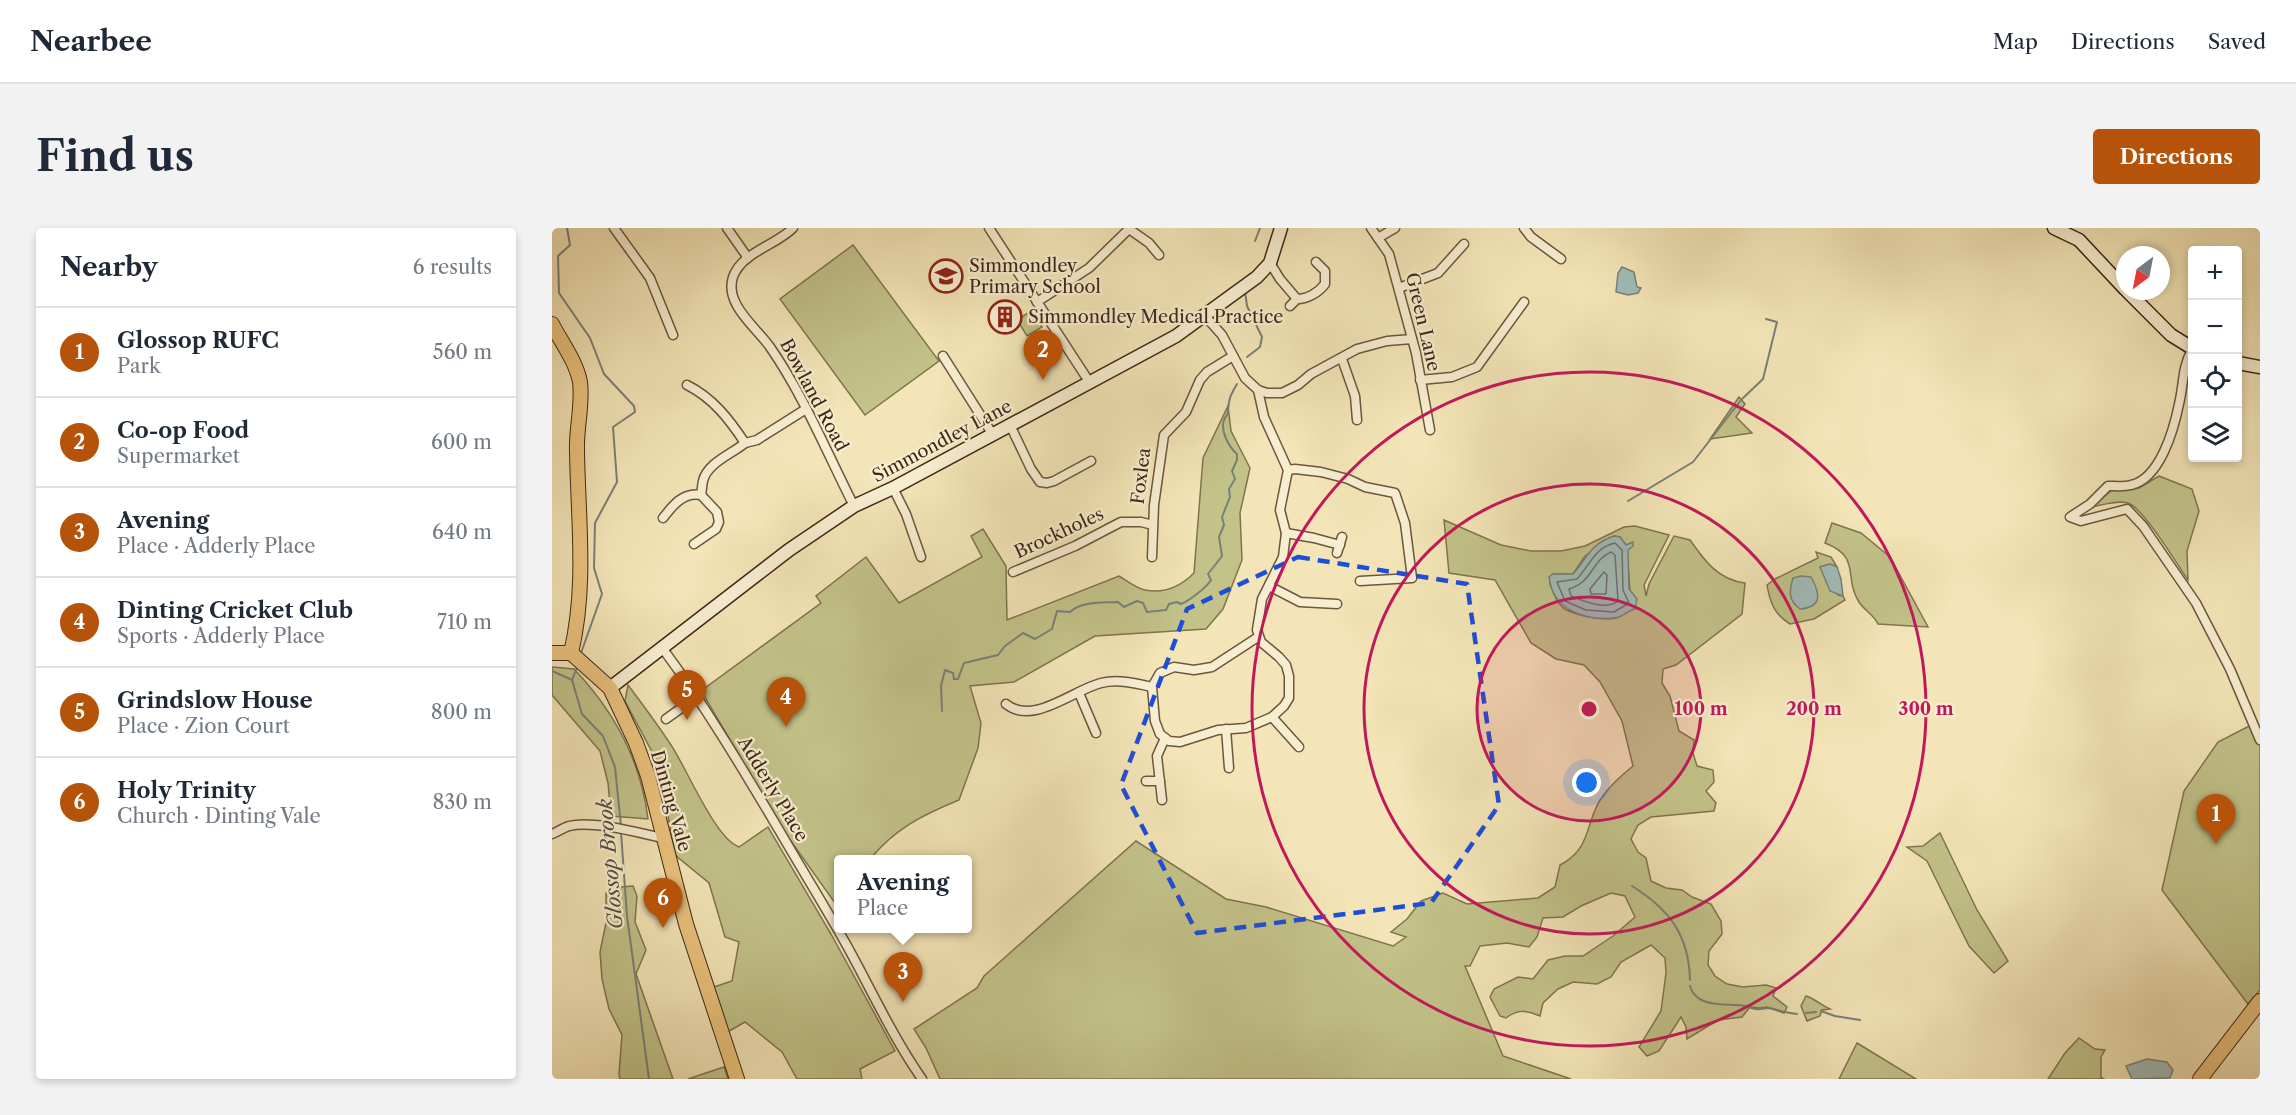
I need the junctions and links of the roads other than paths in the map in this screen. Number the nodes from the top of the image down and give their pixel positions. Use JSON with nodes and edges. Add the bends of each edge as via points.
{"nodes":[{"id":1,"x":614,"y":228,"type":"edge"},
{"id":2,"x":727,"y":228,"type":"edge"},
{"id":3,"x":793,"y":228,"type":"edge"},
{"id":4,"x":989,"y":228,"type":"edge"},
{"id":5,"x":1130,"y":228,"type":"edge"},
{"id":6,"x":1281,"y":228,"type":"edge"},
{"id":7,"x":1371,"y":228,"type":"edge"},
{"id":8,"x":1395,"y":228,"type":"edge"},
{"id":9,"x":1524,"y":228,"type":"edge"},
{"id":10,"x":2054,"y":228,"type":"edge"},
{"id":11,"x":1378,"y":238,"type":"junction"},
{"id":12,"x":1464,"y":243,"type":"dead end"},
{"id":13,"x":1159,"y":255,"type":"dead end"},
{"id":14,"x":748,"y":258,"type":"junction"},
{"id":15,"x":1561,"y":260,"type":"dead end"},
{"id":16,"x":1316,"y":262,"type":"dead end"},
{"id":17,"x":1270,"y":263,"type":"junction"},
{"id":18,"x":2116,"y":279,"type":"edge"},
{"id":19,"x":1399,"y":288,"type":"junction"},
{"id":20,"x":1297,"y":298,"type":"junction"},
{"id":21,"x":2136,"y":300,"type":"edge"},
{"id":22,"x":1037,"y":302,"type":"junction"},
{"id":23,"x":1524,"y":302,"type":"dead end"},
{"id":24,"x":1290,"y":306,"type":"dead end"},
{"id":25,"x":1205,"y":316,"type":"junction"},
{"id":26,"x":552,"y":324,"type":"edge"},
{"id":27,"x":673,"y":335,"type":"dead end"},
{"id":28,"x":1412,"y":339,"type":"junction"},
{"id":29,"x":2188,"y":346,"type":"edge"},
{"id":30,"x":2190,"y":354,"type":"edge"},
{"id":31,"x":944,"y":356,"type":"dead end"},
{"id":32,"x":1233,"y":356,"type":"junction"},
{"id":33,"x":1342,"y":358,"type":"junction"},
{"id":34,"x":2242,"y":364,"type":"edge"},
{"id":35,"x":2260,"y":367,"type":"edge"},
{"id":36,"x":1420,"y":381,"type":"junction"},
{"id":37,"x":1090,"y":383,"type":"junction"},
{"id":38,"x":687,"y":385,"type":"dead end"},
{"id":39,"x":1258,"y":390,"type":"junction"},
{"id":40,"x":806,"y":409,"type":"junction"},
{"id":41,"x":1357,"y":420,"type":"dead end"},
{"id":42,"x":1010,"y":425,"type":"junction"},
{"id":43,"x":1430,"y":430,"type":"dead end"},
{"id":44,"x":993,"y":435,"type":"junction"},
{"id":45,"x":745,"y":443,"type":"junction"},
{"id":46,"x":1091,"y":461,"type":"dead end"},
{"id":47,"x":1288,"y":470,"type":"junction"},
{"id":48,"x":893,"y":488,"type":"junction"},
{"id":49,"x":701,"y":495,"type":"junction"},
{"id":50,"x":854,"y":506,"type":"junction"},
{"id":51,"x":663,"y":518,"type":"dead end"},
{"id":52,"x":1153,"y":525,"type":"junction"},
{"id":53,"x":1286,"y":533,"type":"junction"},
{"id":54,"x":694,"y":544,"type":"dead end"},
{"id":55,"x":1340,"y":545,"type":"dead end"},
{"id":56,"x":921,"y":557,"type":"dead end"},
{"id":57,"x":1152,"y":557,"type":"dead end"},
{"id":58,"x":1013,"y":572,"type":"dead end"},
{"id":59,"x":1360,"y":581,"type":"dead end"},
{"id":60,"x":1269,"y":586,"type":"junction"},
{"id":61,"x":1330,"y":614,"type":"dead end"},
{"id":62,"x":1258,"y":637,"type":"junction"},
{"id":63,"x":663,"y":649,"type":"junction"},
{"id":64,"x":552,"y":653,"type":"edge"},
{"id":65,"x":571,"y":653,"type":"junction"},
{"id":66,"x":1152,"y":687,"type":"junction"},
{"id":67,"x":610,"y":688,"type":"junction"},
{"id":68,"x":1079,"y":693,"type":"junction"},
{"id":69,"x":698,"y":696,"type":"junction"},
{"id":70,"x":1006,"y":704,"type":"dead end"},
{"id":71,"x":1272,"y":717,"type":"junction"},
{"id":72,"x":666,"y":719,"type":"dead end"},
{"id":73,"x":1226,"y":729,"type":"junction"},
{"id":74,"x":1096,"y":733,"type":"dead end"},
{"id":75,"x":1165,"y":738,"type":"junction"},
{"id":76,"x":2260,"y":740,"type":"edge"},
{"id":77,"x":1299,"y":747,"type":"dead end"},
{"id":78,"x":1229,"y":768,"type":"dead end"},
{"id":79,"x":1146,"y":781,"type":"dead end"},
{"id":80,"x":1160,"y":781,"type":"junction"},
{"id":81,"x":1162,"y":800,"type":"dead end"},
{"id":82,"x":552,"y":834,"type":"edge"},
{"id":83,"x":663,"y":838,"type":"junction"},
{"id":84,"x":834,"y":923,"type":"edge"},
{"id":85,"x":839,"y":933,"type":"edge"},
{"id":86,"x":2260,"y":1000,"type":"edge"},
{"id":87,"x":737,"y":1079,"type":"edge"},
{"id":88,"x":922,"y":1079,"type":"edge"},
{"id":89,"x":2200,"y":1079,"type":"edge"}],
"edges":[{"from":1,"to":27,"type":"street","via":[[650,278]]},
{"from":2,"to":14,"type":"street"},
{"from":3,"to":14,"type":"street","name":"Bowland Road"},
{"from":4,"to":22,"type":"street"},
{"from":5,"to":13,"type":"street"},
{"from":5,"to":22,"type":"street","via":[[1089,268]]},
{"from":6,"to":17,"type":"street","name":"Simmondley Lane"},
{"from":7,"to":11,"type":"street","name":"Green Lane"},
{"from":8,"to":11,"type":"street"},
{"from":9,"to":15,"type":"street"},
{"from":10,"to":18,"type":"street","via":[[2079,240]]},
{"from":11,"to":19,"type":"street","name":"Green Lane","via":[[1389,254]]},
{"from":12,"to":19,"type":"street","via":[[1438,273]]},
{"from":14,"to":40,"type":"street","name":"Bowland Road","via":[[732,280],[737,307],[760,332]]},
{"from":16,"to":20,"type":"street","via":[[1325,271],[1325,284],[1302,299]]},
{"from":17,"to":20,"type":"street"},
{"from":17,"to":25,"type":"street","name":"Simmondley Lane","via":[[1257,278]]},
{"from":19,"to":28,"type":"street","name":"Green Lane"},
{"from":20,"to":24,"type":"street"},
{"from":21,"to":29,"type":"street","via":[[2171,335]]},
{"from":22,"to":37,"type":"street"},
{"from":23,"to":36,"type":"street","via":[[1477,367]]},
{"from":25,"to":32,"type":"street","via":[[1222,335]]},
{"from":25,"to":37,"type":"street","name":"Simmondley Lane"},
{"from":26,"to":65,"type":"main road","via":[[573,361],[581,396],[577,451],[581,596]]},
{"from":28,"to":33,"type":"street","via":[[1357,349]]},
{"from":28,"to":36,"type":"street","name":"Green Lane"},
{"from":30,"to":76,"type":"street","via":[[2184,367],[2174,425],[2151,474],[2132,485],[2108,486],[2070,517],[2081,521],[2127,509],[2142,526],[2196,603]]},
{"from":31,"to":44,"type":"street"},
{"from":32,"to":39,"type":"street","via":[[1245,378]]},
{"from":32,"to":52,"type":"street","name":"Foxlea","via":[[1200,380],[1186,412],[1164,435]]},
{"from":33,"to":39,"type":"street","via":[[1282,393]]},
{"from":33,"to":41,"type":"street","via":[[1355,396]]},
{"from":34,"to":35,"type":"street"},
{"from":36,"to":43,"type":"street","name":"Green Lane"},
{"from":37,"to":42,"type":"street","name":"Simmondley Lane"},
{"from":38,"to":45,"type":"street","via":[[714,403]]},
{"from":39,"to":47,"type":"street","via":[[1264,417]]},
{"from":40,"to":45,"type":"street","via":[[757,440]]},
{"from":40,"to":50,"type":"street","name":"Bowland Road"},
{"from":42,"to":44,"type":"street","name":"Simmondley Lane"},
{"from":42,"to":46,"type":"street","via":[[1040,482],[1054,481]]},
{"from":44,"to":48,"type":"street","name":"Simmondley Lane"},
{"from":45,"to":49,"type":"street","via":[[707,471]]},
{"from":47,"to":53,"type":"street","via":[[1280,510]]},
{"from":47,"to":59,"type":"street","via":[[1321,472],[1395,493],[1405,523],[1412,578]]},
{"from":48,"to":50,"type":"street","name":"Simmondley Lane"},
{"from":48,"to":56,"type":"street"},
{"from":49,"to":51,"type":"street","via":[[683,497]]},
{"from":49,"to":54,"type":"street","via":[[717,512],[720,522]]},
{"from":50,"to":63,"type":"street","name":"Simmondley Lane","via":[[782,555]]},
{"from":52,"to":57,"type":"street","name":"Foxlea"},
{"from":52,"to":58,"type":"street","name":"Brockholes","via":[[1121,522]]},
{"from":53,"to":55,"type":"street"},
{"from":53,"to":60,"type":"street","via":[[1283,556]]},
{"from":60,"to":61,"type":"street","via":[[1300,602],[1334,603]]},
{"from":60,"to":62,"type":"street","via":[[1256,625]]},
{"from":62,"to":66,"type":"street","via":[[1212,667],[1174,667],[1160,672]]},
{"from":62,"to":71,"type":"street","via":[[1280,657],[1289,676],[1289,698]]},
{"from":63,"to":67,"type":"street","name":"Simmondley Lane"},
{"from":63,"to":69,"type":"street","name":"Adderly Place"},
{"from":64,"to":65,"type":"main road"},
{"from":65,"to":67,"type":"main road","name":"Dinting Vale"},
{"from":66,"to":68,"type":"street","via":[[1102,682]]},
{"from":66,"to":75,"type":"street","via":[[1157,729]]},
{"from":67,"to":83,"type":"main road","name":"Dinting Vale","via":[[648,776]]},
{"from":68,"to":70,"type":"street","via":[[1030,712],[1015,711]]},
{"from":68,"to":74,"type":"street"},
{"from":69,"to":72,"type":"street"},
{"from":69,"to":84,"type":"street","name":"Adderly Place"},
{"from":71,"to":73,"type":"street","via":[[1246,728]]},
{"from":71,"to":77,"type":"street"},
{"from":73,"to":75,"type":"street","via":[[1180,742]]},
{"from":73,"to":78,"type":"street"},
{"from":75,"to":80,"type":"street","via":[[1157,756]]},
{"from":79,"to":80,"type":"street"},
{"from":80,"to":81,"type":"street"},
{"from":82,"to":83,"type":"street","via":[[569,826],[609,828]]},
{"from":83,"to":87,"type":"main road","name":"Dinting Vale"},
{"from":85,"to":88,"type":"street","name":"Adderly Place"},
{"from":86,"to":89,"type":"main road"}]}
